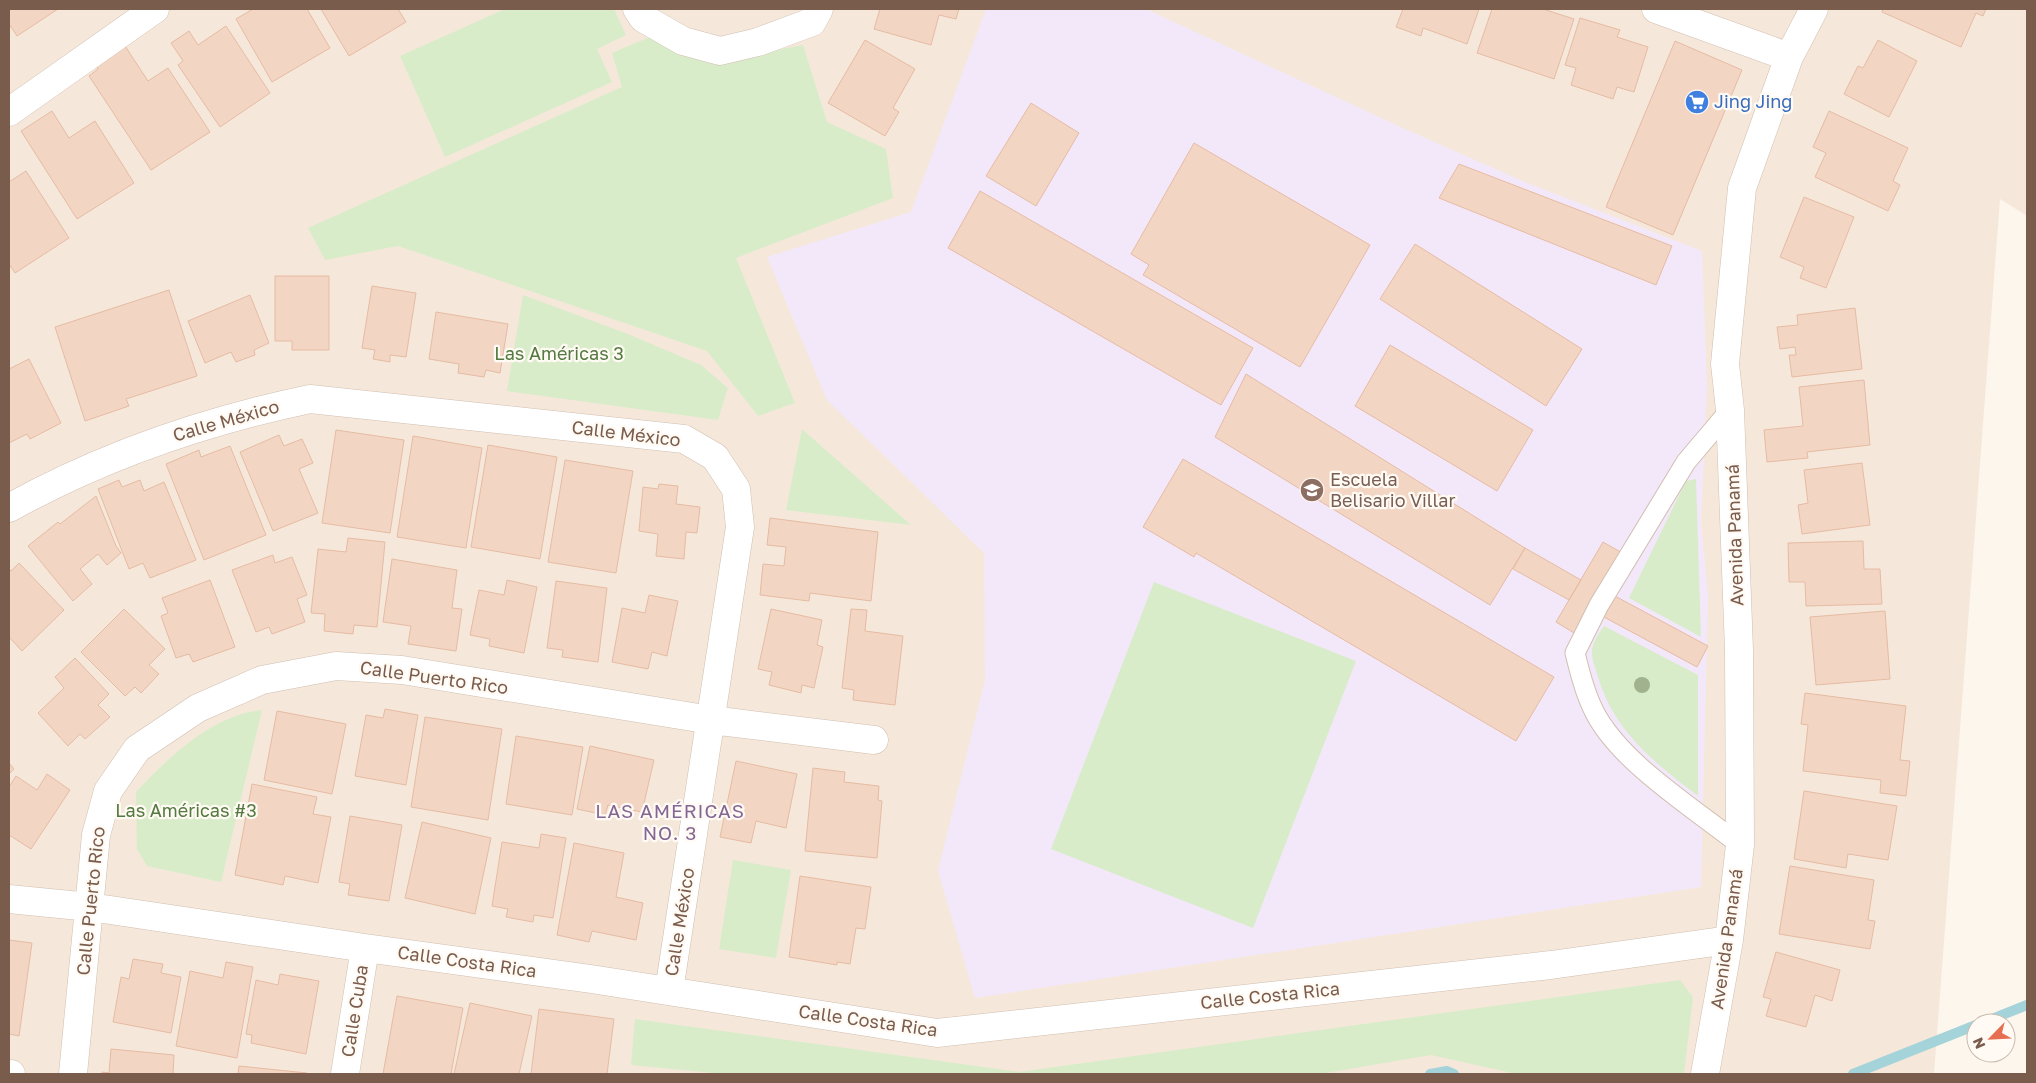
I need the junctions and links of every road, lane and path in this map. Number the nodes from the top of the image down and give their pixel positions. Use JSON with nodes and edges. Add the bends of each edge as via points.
{"nodes":[{"id":1,"x":155,"y":9,"type":"edge"},
{"id":2,"x":637,"y":9,"type":"edge"},
{"id":3,"x":819,"y":9,"type":"edge"},
{"id":4,"x":1656,"y":9,"type":"edge"},
{"id":5,"x":1814,"y":9,"type":"edge"},
{"id":6,"x":1789,"y":57,"type":"junction"},
{"id":7,"x":9,"y":112,"type":"edge"},
{"id":8,"x":1730,"y":410,"type":"junction"},
{"id":9,"x":9,"y":508,"type":"edge"},
{"id":10,"x":711,"y":720,"type":"junction"},
{"id":11,"x":874,"y":740,"type":"dead end"},
{"id":12,"x":1740,"y":845,"type":"junction"},
{"id":13,"x":9,"y":899,"type":"edge"},
{"id":14,"x":90,"y":907,"type":"junction"},
{"id":15,"x":1730,"y":940,"type":"junction"},
{"id":16,"x":364,"y":948,"type":"junction"},
{"id":17,"x":669,"y":991,"type":"junction"},
{"id":18,"x":73,"y":1074,"type":"edge"},
{"id":19,"x":345,"y":1074,"type":"edge"},
{"id":20,"x":1705,"y":1074,"type":"edge"}],
"edges":[{"from":1,"to":7,"type":"street"},
{"from":2,"to":3,"type":"street","via":[[643,18],[682,41],[720,51],[758,42],[812,22]]},
{"from":4,"to":6,"type":"street"},
{"from":5,"to":6,"type":"street","name":"Avenida Panamá"},
{"from":6,"to":8,"type":"street","name":"Avenida Panamá","via":[[1742,188],[1725,364]]},
{"from":8,"to":12,"type":"street","name":"Avenida Panamá","via":[[1739,650]]},
{"from":8,"to":12,"type":"lane","via":[[1686,462],[1599,605],[1575,653],[1594,712],[1626,755]]},
{"from":9,"to":10,"type":"street","name":"Calle México","via":[[68,476],[138,448],[214,422],[310,399],[684,439],[715,457],[736,489],[740,527]]},
{"from":10,"to":11,"type":"street","name":"Calle Puerto Rico"},
{"from":10,"to":14,"type":"street","name":"Calle Puerto Rico","via":[[402,670],[336,666],[262,680],[198,708],[137,749],[108,791],[96,835]]},
{"from":10,"to":17,"type":"street","name":"Calle México"},
{"from":12,"to":15,"type":"street","name":"Avenida Panamá"},
{"from":13,"to":14,"type":"street","name":"Calle Costa Rica"},
{"from":14,"to":16,"type":"street","name":"Calle Costa Rica"},
{"from":14,"to":18,"type":"street","name":"Calle Puerto Rico"},
{"from":15,"to":17,"type":"street","name":"Calle Costa Rica","via":[[1551,965],[937,1033]]},
{"from":15,"to":20,"type":"street","name":"Avenida Panamá"},
{"from":16,"to":17,"type":"street","name":"Calle Costa Rica"},
{"from":16,"to":19,"type":"street","name":"Calle Cuba"}]}
